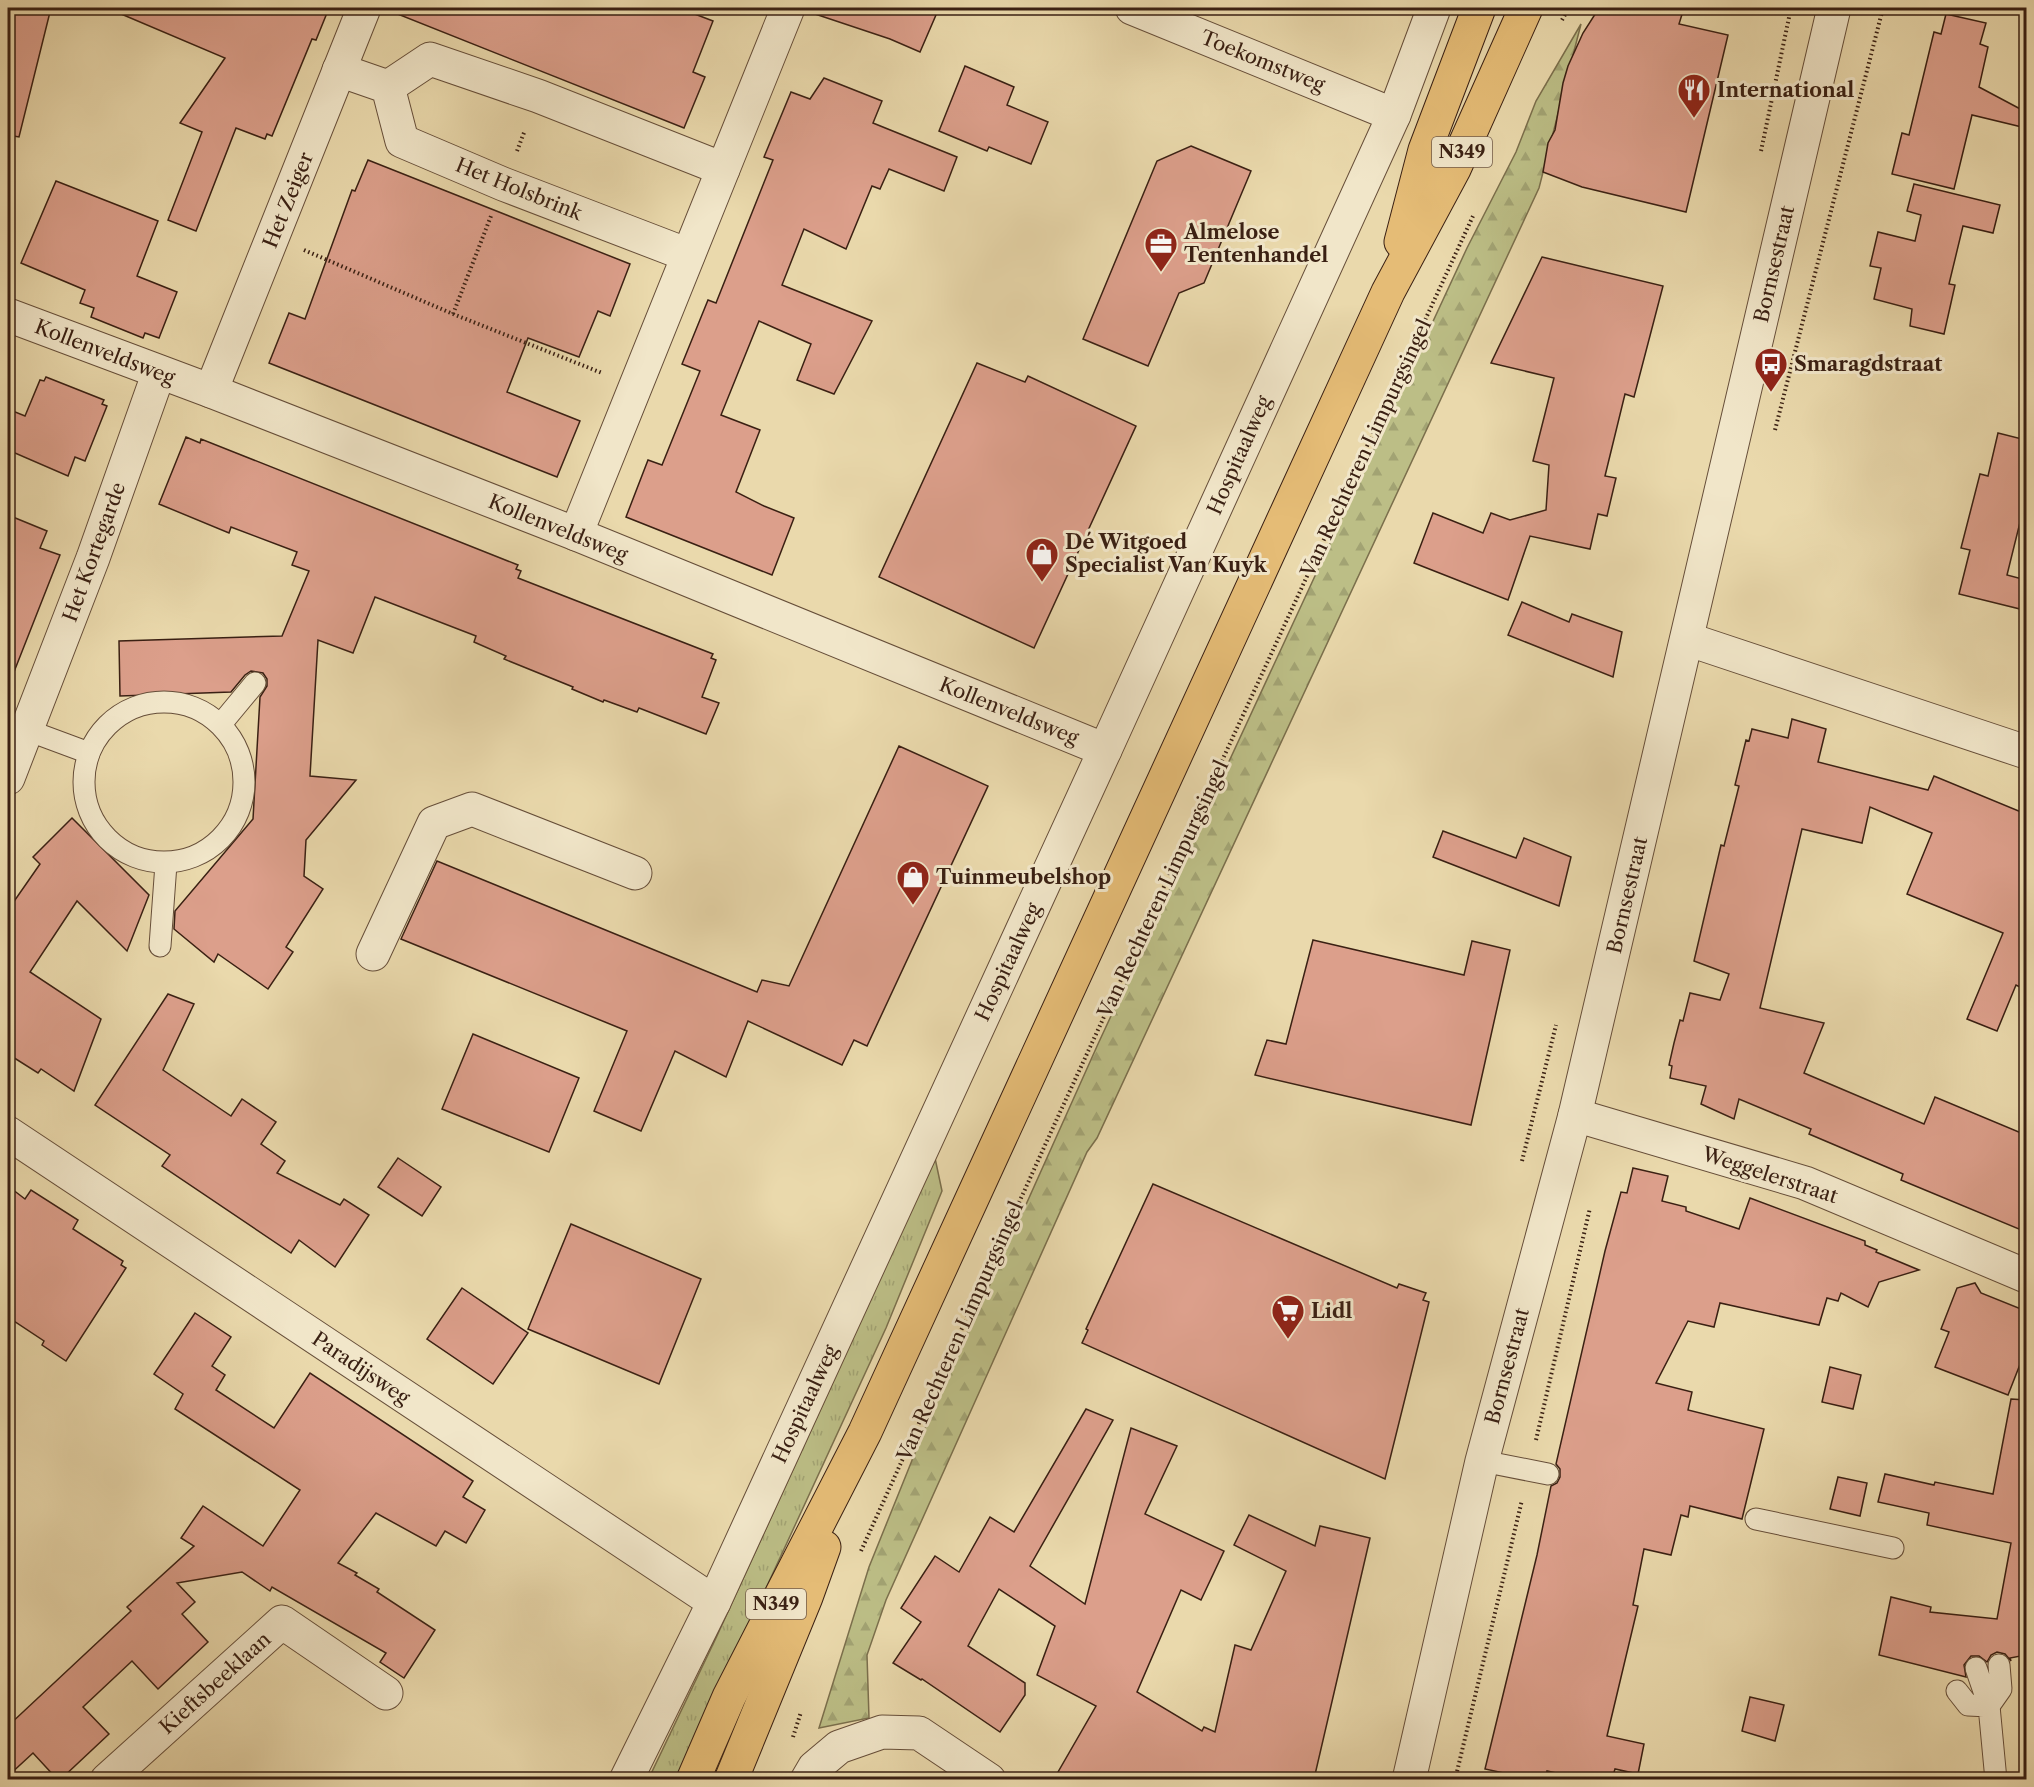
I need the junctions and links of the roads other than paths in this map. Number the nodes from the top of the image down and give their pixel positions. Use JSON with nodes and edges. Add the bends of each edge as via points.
{"nodes":[{"id":1,"x":364,"y":8,"type":"edge"},
{"id":2,"x":788,"y":8,"type":"edge"},
{"id":3,"x":1132,"y":8,"type":"edge"},
{"id":4,"x":1434,"y":8,"type":"edge"},
{"id":5,"x":1479,"y":8,"type":"edge"},
{"id":6,"x":1526,"y":8,"type":"edge"},
{"id":7,"x":1834,"y":8,"type":"edge"},
{"id":8,"x":339,"y":70,"type":"junction"},
{"id":9,"x":388,"y":87,"type":"junction"},
{"id":10,"x":1394,"y":115,"type":"junction"},
{"id":11,"x":723,"y":169,"type":"junction"},
{"id":12,"x":688,"y":255,"type":"junction"},
{"id":13,"x":1388,"y":292,"type":"junction"},
{"id":14,"x":8,"y":315,"type":"edge"},
{"id":15,"x":159,"y":372,"type":"junction"},
{"id":16,"x":211,"y":392,"type":"junction"},
{"id":17,"x":576,"y":534,"type":"junction"},
{"id":18,"x":1687,"y":639,"type":"junction"},
{"id":19,"x":255,"y":683,"type":"dead end"},
{"id":20,"x":221,"y":724,"type":"junction"},
{"id":21,"x":27,"y":730,"type":"junction"},
{"id":22,"x":1105,"y":750,"type":"junction"},
{"id":23,"x":2026,"y":752,"type":"edge"},
{"id":24,"x":88,"y":753,"type":"junction"},
{"id":25,"x":8,"y":778,"type":"edge"},
{"id":26,"x":166,"y":864,"type":"junction"},
{"id":27,"x":635,"y":873,"type":"dead end"},
{"id":28,"x":160,"y":946,"type":"dead end"},
{"id":29,"x":373,"y":954,"type":"dead end"},
{"id":30,"x":1575,"y":1115,"type":"junction"},
{"id":31,"x":8,"y":1134,"type":"edge"},
{"id":32,"x":2026,"y":1276,"type":"edge"},
{"id":33,"x":865,"y":1432,"type":"junction"},
{"id":34,"x":1482,"y":1461,"type":"junction"},
{"id":35,"x":1548,"y":1474,"type":"dead end"},
{"id":36,"x":1756,"y":1519,"type":"dead end"},
{"id":37,"x":1893,"y":1548,"type":"dead end"},
{"id":38,"x":714,"y":1602,"type":"junction"},
{"id":39,"x":1999,"y":1665,"type":"dead end"},
{"id":40,"x":1976,"y":1668,"type":"dead end"},
{"id":41,"x":1957,"y":1691,"type":"dead end"},
{"id":42,"x":386,"y":1693,"type":"dead end"},
{"id":43,"x":1989,"y":1706,"type":"junction"},
{"id":44,"x":107,"y":1779,"type":"edge"},
{"id":45,"x":626,"y":1779,"type":"edge"},
{"id":46,"x":693,"y":1779,"type":"edge"},
{"id":47,"x":731,"y":1779,"type":"edge"},
{"id":48,"x":807,"y":1779,"type":"edge"},
{"id":49,"x":989,"y":1779,"type":"edge"},
{"id":50,"x":1409,"y":1779,"type":"edge"},
{"id":51,"x":1996,"y":1779,"type":"edge"}],
"edges":[{"from":1,"to":8,"type":"street","name":"Het Zeiger"},
{"from":2,"to":11,"type":"street"},
{"from":3,"to":10,"type":"street","name":"Toekomstweg"},
{"from":4,"to":10,"type":"street","name":"Hospitaalweg"},
{"from":5,"to":13,"type":"main road","number":"N349","via":[[1425,150]]},
{"from":6,"to":13,"type":"main road","number":"N349","via":[[1454,169]]},
{"from":7,"to":18,"type":"street","name":"Bornsestraat"},
{"from":8,"to":9,"type":"street"},
{"from":8,"to":16,"type":"street","name":"Het Zeiger"},
{"from":9,"to":11,"type":"street","via":[[430,59],[538,96]]},
{"from":9,"to":12,"type":"street","name":"Het Holsbrink","via":[[402,141]]},
{"from":10,"to":22,"type":"street","name":"Hospitaalweg"},
{"from":11,"to":12,"type":"street"},
{"from":12,"to":17,"type":"street"},
{"from":13,"to":33,"type":"main road","number":"N349"},
{"from":14,"to":15,"type":"street","name":"Kollenveldsweg"},
{"from":15,"to":16,"type":"street","name":"Kollenveldsweg"},
{"from":15,"to":21,"type":"street","name":"Het Kortegarde"},
{"from":16,"to":17,"type":"street","name":"Kollenveldsweg"},
{"from":17,"to":22,"type":"street","name":"Kollenveldsweg"},
{"from":18,"to":23,"type":"street"},
{"from":18,"to":30,"type":"street","name":"Bornsestraat"},
{"from":19,"to":20,"type":"lane"},
{"from":20,"to":24,"type":"lane","via":[[194,707],[162,701],[142,705],[105,726]]},
{"from":20,"to":26,"type":"lane","via":[[241,756],[245,794],[231,829],[203,855]]},
{"from":21,"to":24,"type":"lane"},
{"from":21,"to":25,"type":"street","name":"Het Kortegarde"},
{"from":22,"to":38,"type":"street","name":"Hospitaalweg"},
{"from":24,"to":26,"type":"lane","via":[[83,792],[98,829],[128,856]]},
{"from":26,"to":28,"type":"lane"},
{"from":27,"to":29,"type":"street","via":[[472,809],[434,823]]},
{"from":30,"to":32,"type":"street","name":"Weggelerstraat","via":[[1805,1183]]},
{"from":30,"to":34,"type":"street","name":"Bornsestraat"},
{"from":31,"to":38,"type":"street","name":"Paradijsweg"},
{"from":33,"to":46,"type":"main road","number":"N349","via":[[739,1677]]},
{"from":33,"to":47,"type":"main road","number":"N349","via":[[807,1597]]},
{"from":34,"to":35,"type":"lane"},
{"from":34,"to":50,"type":"street","name":"Bornsestraat"},
{"from":36,"to":37,"type":"lane"},
{"from":38,"to":45,"type":"street","name":"Hospitaalweg"},
{"from":39,"to":43,"type":"lane","via":[[2001,1689]]},
{"from":40,"to":43,"type":"lane"},
{"from":41,"to":43,"type":"lane","via":[[1968,1705]]},
{"from":42,"to":44,"type":"street","name":"Kieftsbeeklaan","via":[[282,1622]]},
{"from":43,"to":51,"type":"lane"},
{"from":48,"to":49,"type":"street","via":[[839,1747],[882,1732],[919,1733]]}]}
